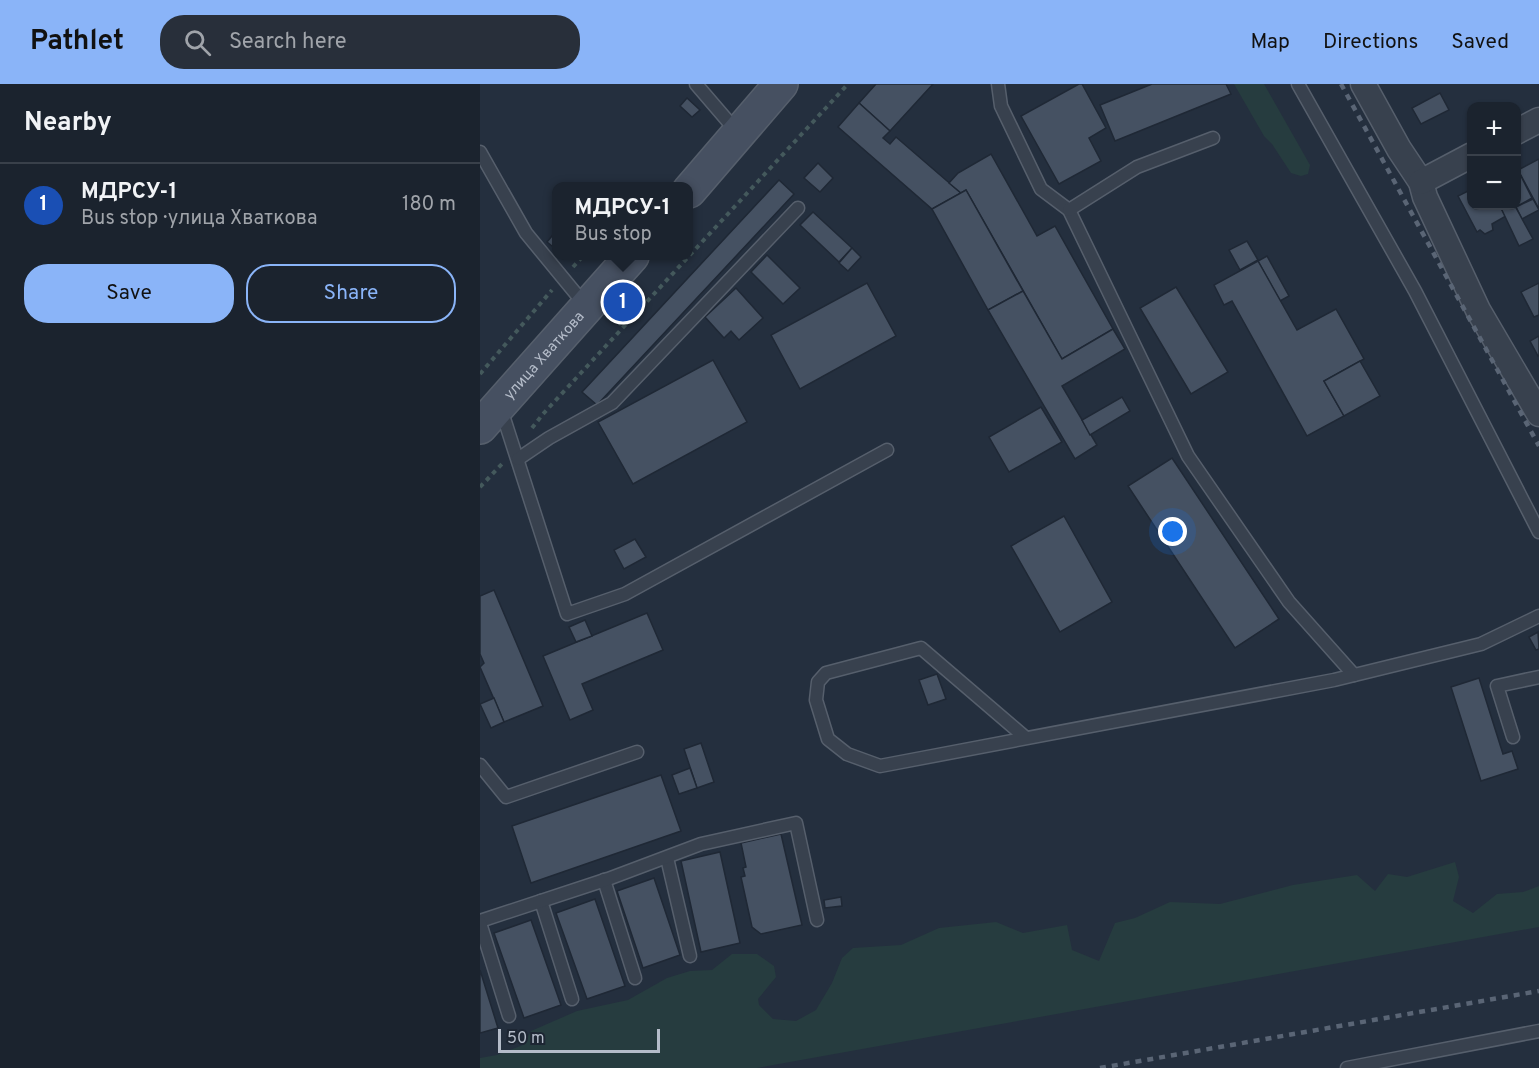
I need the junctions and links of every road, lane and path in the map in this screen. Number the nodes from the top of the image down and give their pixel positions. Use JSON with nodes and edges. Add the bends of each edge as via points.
{"nodes":[{"id":1,"x":696,"y":84,"type":"edge"},
{"id":2,"x":781,"y":84,"type":"edge"},
{"id":3,"x":848,"y":84,"type":"edge"},
{"id":4,"x":998,"y":84,"type":"edge"},
{"id":5,"x":1298,"y":84,"type":"edge"},
{"id":6,"x":1363,"y":84,"type":"edge"},
{"id":7,"x":1539,"y":120,"type":"edge"},
{"id":8,"x":1521,"y":129,"type":"edge"},
{"id":9,"x":739,"y":133,"type":"junction"},
{"id":10,"x":1213,"y":138,"type":"dead end"},
{"id":11,"x":480,"y":152,"type":"edge"},
{"id":12,"x":1470,"y":156,"type":"edge"},
{"id":13,"x":1421,"y":182,"type":"junction"},
{"id":14,"x":693,"y":185,"type":"edge"},
{"id":15,"x":798,"y":208,"type":"dead end"},
{"id":16,"x":1069,"y":210,"type":"junction"},
{"id":17,"x":693,"y":252,"type":"edge"},
{"id":18,"x":579,"y":260,"type":"edge"},
{"id":19,"x":628,"y":260,"type":"edge"},
{"id":20,"x":685,"y":260,"type":"edge"},
{"id":21,"x":563,"y":278,"type":"junction"},
{"id":22,"x":587,"y":307,"type":"junction"},
{"id":23,"x":480,"y":374,"type":"edge"},
{"id":24,"x":543,"y":414,"type":"dead end"},
{"id":25,"x":1539,"y":414,"type":"edge"},
{"id":26,"x":486,"y":418,"type":"edge"},
{"id":27,"x":887,"y":450,"type":"dead end"},
{"id":28,"x":518,"y":459,"type":"junction"},
{"id":29,"x":1539,"y":532,"type":"edge"},
{"id":30,"x":1539,"y":616,"type":"edge"},
{"id":31,"x":1354,"y":675,"type":"junction"},
{"id":32,"x":1539,"y":677,"type":"edge"},
{"id":33,"x":1513,"y":737,"type":"dead end"},
{"id":34,"x":1026,"y":738,"type":"junction"},
{"id":35,"x":637,"y":752,"type":"dead end"},
{"id":36,"x":480,"y":765,"type":"edge"},
{"id":37,"x":667,"y":858,"type":"junction"},
{"id":38,"x":604,"y":880,"type":"junction"},
{"id":39,"x":541,"y":901,"type":"junction"},
{"id":40,"x":817,"y":920,"type":"dead end"},
{"id":41,"x":480,"y":922,"type":"edge"},
{"id":42,"x":690,"y":956,"type":"dead end"},
{"id":43,"x":635,"y":978,"type":"dead end"},
{"id":44,"x":572,"y":999,"type":"dead end"},
{"id":45,"x":509,"y":1016,"type":"dead end"},
{"id":46,"x":1539,"y":1031,"type":"edge"},
{"id":47,"x":1347,"y":1068,"type":"edge"}],
"edges":[{"from":1,"to":9,"type":"lane"},
{"from":2,"to":9,"type":"main road"},
{"from":3,"to":17,"type":"path"},
{"from":4,"to":16,"type":"lane","via":[[1001,106],[1041,189]]},
{"from":5,"to":29,"type":"lane","via":[[1415,291]]},
{"from":6,"to":13,"type":"street"},
{"from":7,"to":8,"type":"street"},
{"from":9,"to":14,"type":"main road"},
{"from":10,"to":16,"type":"lane","via":[[1137,167]]},
{"from":11,"to":21,"type":"lane","via":[[526,233]]},
{"from":12,"to":13,"type":"street"},
{"from":13,"to":25,"type":"street","via":[[1478,310]]},
{"from":15,"to":28,"type":"lane","via":[[612,403]]},
{"from":16,"to":31,"type":"lane","via":[[1188,456],[1289,602]]},
{"from":18,"to":21,"type":"path"},
{"from":19,"to":22,"type":"main road","name":"улица Хваткова"},
{"from":20,"to":24,"type":"path"},
{"from":21,"to":22,"type":"lane"},
{"from":21,"to":23,"type":"path"},
{"from":22,"to":26,"type":"main road","name":"улица Хваткова"},
{"from":26,"to":28,"type":"lane"},
{"from":27,"to":28,"type":"lane","via":[[625,594],[567,614]]},
{"from":30,"to":31,"type":"lane","via":[[1481,644]]},
{"from":31,"to":34,"type":"lane"},
{"from":32,"to":33,"type":"lane","via":[[1497,686]]},
{"from":34,"to":34,"type":"lane","via":[[921,648],[826,673],[818,682],[816,700],[828,740],[847,754],[879,766]]},
{"from":35,"to":36,"type":"lane","via":[[506,797]]},
{"from":37,"to":38,"type":"lane"},
{"from":37,"to":40,"type":"lane","via":[[701,844],[796,824]]},
{"from":37,"to":42,"type":"lane"},
{"from":38,"to":39,"type":"lane"},
{"from":38,"to":43,"type":"lane"},
{"from":39,"to":41,"type":"lane"},
{"from":39,"to":44,"type":"lane"},
{"from":41,"to":45,"type":"lane"},
{"from":46,"to":47,"type":"lane"}]}
